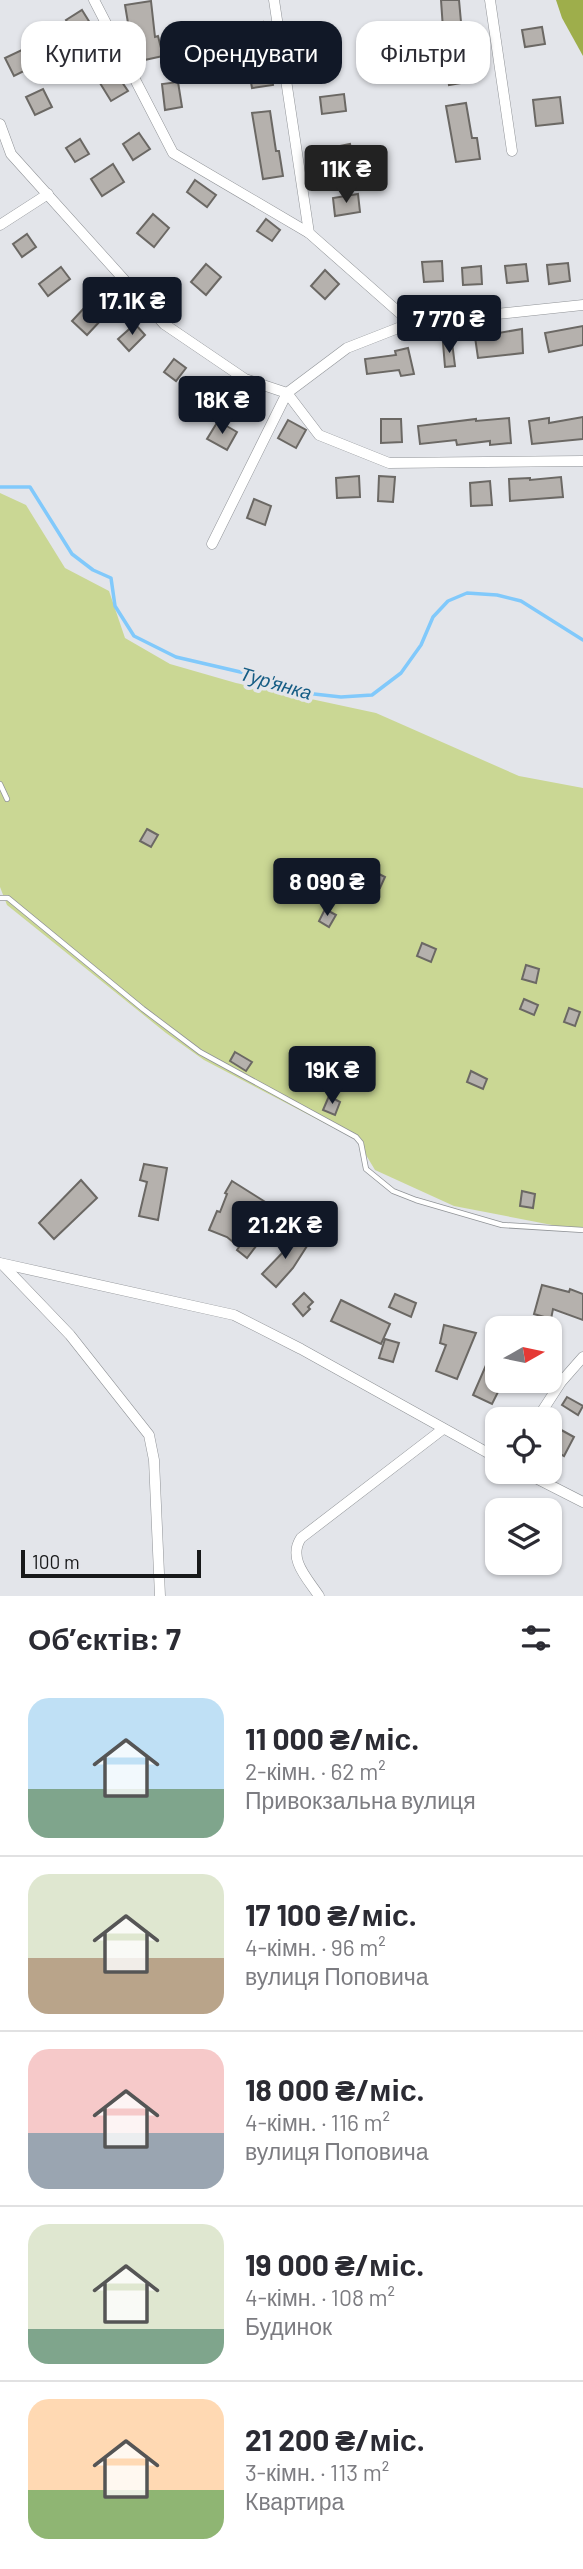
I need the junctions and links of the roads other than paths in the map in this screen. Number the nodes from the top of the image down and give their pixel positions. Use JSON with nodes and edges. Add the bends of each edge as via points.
{"nodes":[{"id":1,"x":94,"y":0,"type":"edge"},
{"id":2,"x":274,"y":0,"type":"edge"},
{"id":3,"x":490,"y":0,"type":"edge"},
{"id":4,"x":0,"y":124,"type":"edge"},
{"id":5,"x":512,"y":151,"type":"dead end"},
{"id":6,"x":48,"y":194,"type":"junction"},
{"id":7,"x":0,"y":225,"type":"edge"},
{"id":8,"x":309,"y":233,"type":"junction"},
{"id":9,"x":583,"y":305,"type":"edge"},
{"id":10,"x":411,"y":323,"type":"junction"},
{"id":11,"x":287,"y":393,"type":"junction"},
{"id":12,"x":583,"y":461,"type":"edge"},
{"id":13,"x":212,"y":544,"type":"dead end"},
{"id":14,"x":0,"y":784,"type":"edge"},
{"id":15,"x":7,"y":799,"type":"dead end"},
{"id":16,"x":0,"y":898,"type":"edge"},
{"id":17,"x":583,"y":1230,"type":"edge"},
{"id":18,"x":1,"y":1264,"type":"edge"},
{"id":19,"x":583,"y":1357,"type":"edge"},
{"id":20,"x":545,"y":1407,"type":"edge"},
{"id":21,"x":443,"y":1429,"type":"junction"},
{"id":22,"x":485,"y":1452,"type":"edge"},
{"id":23,"x":548,"y":1484,"type":"edge"},
{"id":24,"x":583,"y":1502,"type":"edge"},
{"id":25,"x":160,"y":1596,"type":"edge"},
{"id":26,"x":319,"y":1596,"type":"edge"}],
"edges":[{"from":1,"to":8,"type":"street","via":[[173,153]]},
{"from":2,"to":8,"type":"street"},
{"from":3,"to":5,"type":"street"},
{"from":4,"to":6,"type":"street","via":[[11,154]]},
{"from":6,"to":7,"type":"street"},
{"from":6,"to":11,"type":"street","via":[[164,324],[245,379]]},
{"from":8,"to":10,"type":"street"},
{"from":9,"to":10,"type":"street"},
{"from":10,"to":11,"type":"street","via":[[347,348]]},
{"from":11,"to":12,"type":"street","via":[[319,435],[390,463]]},
{"from":11,"to":13,"type":"street"},
{"from":14,"to":15,"type":"lane"},
{"from":16,"to":17,"type":"lane","via":[[8,898],[200,1052],[356,1137],[366,1169],[393,1191],[502,1225]]},
{"from":18,"to":21,"type":"street","via":[[234,1315]]},
{"from":18,"to":25,"type":"street","via":[[70,1335],[149,1435]]},
{"from":19,"to":20,"type":"street"},
{"from":21,"to":22,"type":"street"},
{"from":21,"to":26,"type":"street","via":[[295,1546],[298,1564]]},
{"from":23,"to":24,"type":"street"}]}
